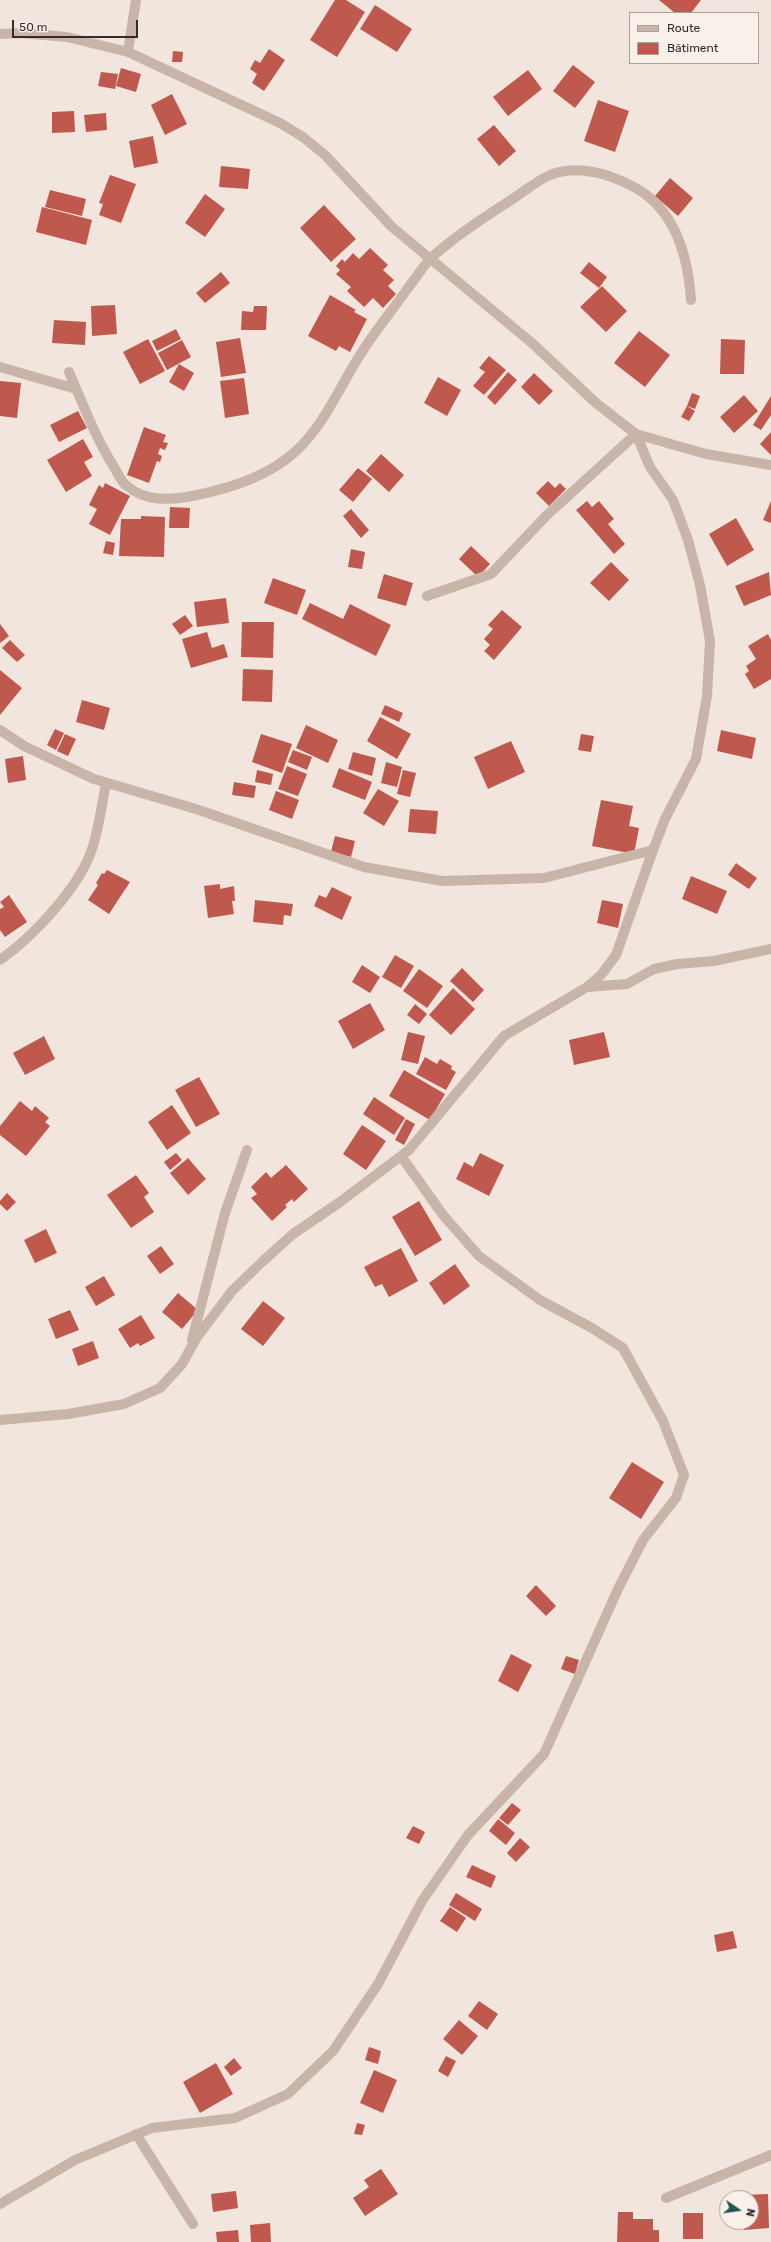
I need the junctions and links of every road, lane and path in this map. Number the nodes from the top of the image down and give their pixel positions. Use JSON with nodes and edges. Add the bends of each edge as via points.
{"nodes":[{"id":1,"x":136,"y":0,"type":"edge"},
{"id":2,"x":0,"y":34,"type":"edge"},
{"id":3,"x":128,"y":52,"type":"junction"},
{"id":4,"x":430,"y":260,"type":"junction"},
{"id":5,"x":691,"y":300,"type":"dead end"},
{"id":6,"x":0,"y":368,"type":"edge"},
{"id":7,"x":69,"y":372,"type":"dead end"},
{"id":8,"x":76,"y":389,"type":"junction"},
{"id":9,"x":636,"y":434,"type":"junction"},
{"id":10,"x":771,"y":465,"type":"edge"},
{"id":11,"x":427,"y":596,"type":"dead end"},
{"id":12,"x":0,"y":730,"type":"edge"},
{"id":13,"x":106,"y":783,"type":"junction"},
{"id":14,"x":653,"y":850,"type":"junction"},
{"id":15,"x":771,"y":949,"type":"edge"},
{"id":16,"x":0,"y":960,"type":"edge"},
{"id":17,"x":587,"y":988,"type":"junction"},
{"id":18,"x":247,"y":1150,"type":"dead end"},
{"id":19,"x":400,"y":1156,"type":"junction"},
{"id":20,"x":187,"y":1354,"type":"junction"},
{"id":21,"x":0,"y":1420,"type":"edge"},
{"id":22,"x":136,"y":2134,"type":"junction"},
{"id":23,"x":771,"y":2155,"type":"edge"},
{"id":24,"x":666,"y":2198,"type":"dead end"},
{"id":25,"x":0,"y":2204,"type":"edge"},
{"id":26,"x":193,"y":2224,"type":"dead end"}],
"edges":[{"from":1,"to":3,"type":"street"},
{"from":2,"to":3,"type":"street","via":[[67,37]]},
{"from":3,"to":4,"type":"street","via":[[280,123],[303,137],[325,155],[392,227]]},
{"from":4,"to":5,"type":"street","via":[[482,219],[548,176],[578,170],[612,177],[641,190],[658,207],[673,226],[682,245],[689,272]]},
{"from":4,"to":8,"type":"street","via":[[362,352],[316,428],[297,450],[274,468],[244,482],[203,494],[170,499],[144,497],[125,485],[101,446]]},
{"from":4,"to":9,"type":"street","via":[[532,343],[602,408]]},
{"from":6,"to":8,"type":"street"},
{"from":7,"to":8,"type":"street"},
{"from":9,"to":10,"type":"street","via":[[706,454]]},
{"from":9,"to":11,"type":"street","via":[[547,515],[491,574]]},
{"from":9,"to":14,"type":"street","via":[[650,467],[673,500],[688,540],[700,586],[710,642],[707,696],[696,759]]},
{"from":12,"to":13,"type":"street","via":[[24,746]]},
{"from":13,"to":14,"type":"street","via":[[196,809],[364,867],[442,881],[544,878]]},
{"from":13,"to":16,"type":"street","via":[[93,846],[80,877],[63,899]]},
{"from":14,"to":17,"type":"street","via":[[616,955]]},
{"from":15,"to":17,"type":"street","via":[[714,961],[677,964],[654,969],[627,984]]},
{"from":17,"to":19,"type":"street","via":[[504,1036],[409,1150]]},
{"from":18,"to":20,"type":"street","via":[[225,1213]]},
{"from":19,"to":20,"type":"street","via":[[293,1234],[262,1262],[232,1290]]},
{"from":19,"to":22,"type":"street","via":[[442,1215],[479,1256],[540,1300],[623,1348],[664,1421],[684,1475],[676,1498],[643,1540],[618,1589],[544,1754],[468,1835],[422,1901],[378,1984],[332,2051],[288,2094],[236,2118],[152,2128]]},
{"from":20,"to":21,"type":"street","via":[[182,1364],[160,1388],[124,1404],[68,1414]]},
{"from":22,"to":25,"type":"street","via":[[75,2160]]},
{"from":22,"to":26,"type":"street"},
{"from":23,"to":24,"type":"street"}]}
